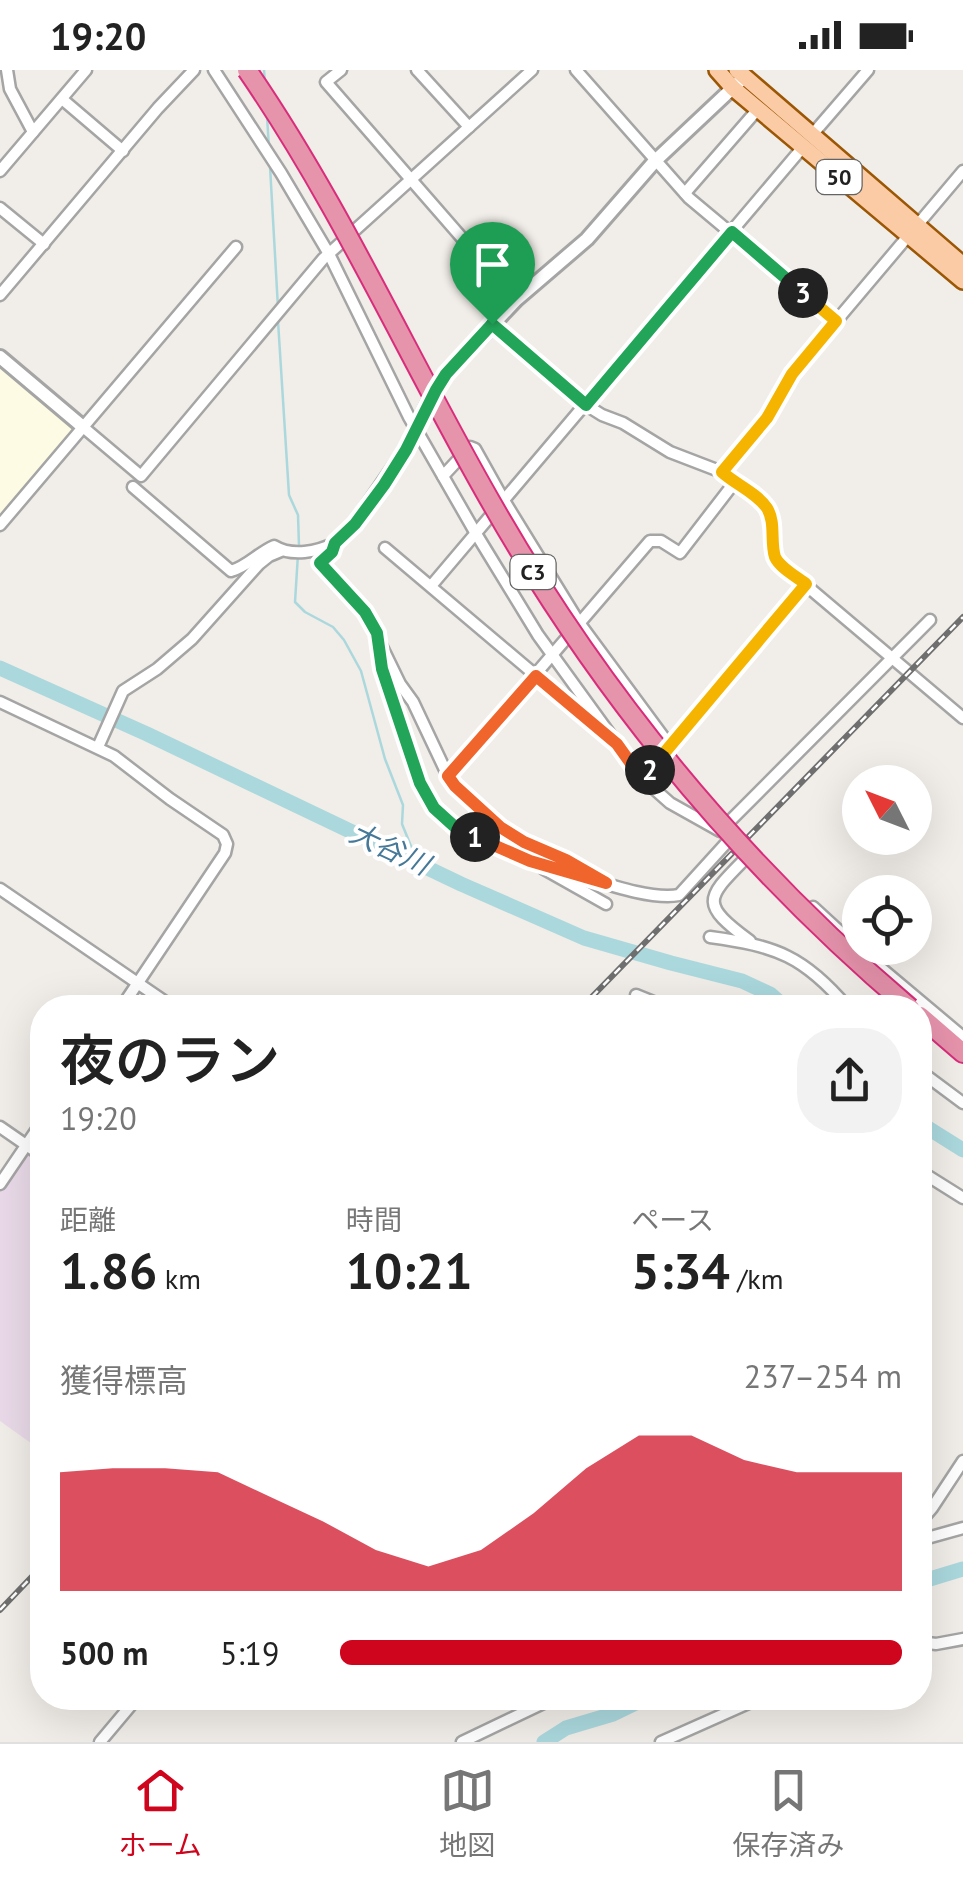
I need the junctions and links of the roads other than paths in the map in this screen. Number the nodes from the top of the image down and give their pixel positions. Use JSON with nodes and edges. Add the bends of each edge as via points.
{"nodes":[{"id":1,"x":7,"y":70,"type":"edge"},
{"id":2,"x":86,"y":70,"type":"edge"},
{"id":3,"x":194,"y":70,"type":"edge"},
{"id":4,"x":214,"y":70,"type":"edge"},
{"id":5,"x":247,"y":70,"type":"edge"},
{"id":6,"x":341,"y":70,"type":"edge"},
{"id":7,"x":418,"y":70,"type":"edge"},
{"id":8,"x":532,"y":70,"type":"edge"},
{"id":9,"x":576,"y":70,"type":"edge"},
{"id":10,"x":717,"y":70,"type":"edge"},
{"id":11,"x":868,"y":70,"type":"edge"},
{"id":12,"x":742,"y":76,"type":"edge"},
{"id":13,"x":62,"y":99,"type":"junction"},
{"id":14,"x":758,"y":109,"type":"junction"},
{"id":15,"x":468,"y":128,"type":"junction"},
{"id":16,"x":33,"y":132,"type":"junction"},
{"id":17,"x":807,"y":142,"type":"junction"},
{"id":18,"x":123,"y":150,"type":"junction"},
{"id":19,"x":655,"y":160,"type":"junction"},
{"id":20,"x":0,"y":171,"type":"edge"},
{"id":21,"x":963,"y":171,"type":"edge"},
{"id":22,"x":411,"y":180,"type":"junction"},
{"id":23,"x":685,"y":193,"type":"junction"},
{"id":24,"x":0,"y":208,"type":"edge"},
{"id":25,"x":913,"y":230,"type":"junction"},
{"id":26,"x":732,"y":232,"type":"junction"},
{"id":27,"x":44,"y":244,"type":"junction"},
{"id":28,"x":236,"y":247,"type":"dead end"},
{"id":29,"x":329,"y":254,"type":"junction"},
{"id":30,"x":963,"y":265,"type":"edge"},
{"id":31,"x":963,"y":281,"type":"edge"},
{"id":32,"x":0,"y":295,"type":"edge"},
{"id":33,"x":516,"y":300,"type":"junction"},
{"id":34,"x":836,"y":321,"type":"junction"},
{"id":35,"x":492,"y":324,"type":"junction"},
{"id":36,"x":0,"y":357,"type":"edge"},
{"id":37,"x":586,"y":405,"type":"junction"},
{"id":38,"x":83,"y":427,"type":"junction"},
{"id":39,"x":417,"y":430,"type":"junction"},
{"id":40,"x":722,"y":472,"type":"junction"},
{"id":41,"x":443,"y":476,"type":"junction"},
{"id":42,"x":734,"y":483,"type":"junction"},
{"id":43,"x":133,"y":487,"type":"dead end"},
{"id":44,"x":503,"y":499,"type":"junction"},
{"id":45,"x":355,"y":524,"type":"joint"},
{"id":46,"x":0,"y":525,"type":"edge"},
{"id":47,"x":476,"y":532,"type":"junction"},
{"id":48,"x":335,"y":543,"type":"junction"},
{"id":49,"x":385,"y":548,"type":"dead end"},
{"id":50,"x":280,"y":551,"type":"junction"},
{"id":51,"x":806,"y":584,"type":"junction"},
{"id":52,"x":431,"y":586,"type":"junction"},
{"id":53,"x":930,"y":620,"type":"dead end"},
{"id":54,"x":580,"y":624,"type":"junction"},
{"id":55,"x":377,"y":633,"type":"junction"},
{"id":56,"x":553,"y":656,"type":"junction"},
{"id":57,"x":892,"y":658,"type":"junction"},
{"id":58,"x":536,"y":676,"type":"junction"},
{"id":59,"x":0,"y":702,"type":"edge"},
{"id":60,"x":963,"y":718,"type":"edge"},
{"id":61,"x":100,"y":743,"type":"junction"},
{"id":62,"x":617,"y":744,"type":"junction"},
{"id":63,"x":670,"y":746,"type":"junction"},
{"id":64,"x":448,"y":776,"type":"junction"},
{"id":65,"x":642,"y":779,"type":"junction"},
{"id":66,"x":720,"y":831,"type":"junction"},
{"id":67,"x":729,"y":840,"type":"junction"},
{"id":68,"x":749,"y":855,"type":"junction"},
{"id":69,"x":530,"y":861,"type":"junction"},
{"id":70,"x":606,"y":883,"type":"junction"},
{"id":71,"x":0,"y":889,"type":"edge"},
{"id":72,"x":606,"y":904,"type":"dead end"},
{"id":73,"x":710,"y":936,"type":"dead end"},
{"id":74,"x":752,"y":942,"type":"junction"},
{"id":75,"x":138,"y":983,"type":"junction"},
{"id":76,"x":130,"y":995,"type":"edge"},
{"id":77,"x":155,"y":995,"type":"edge"},
{"id":78,"x":836,"y":995,"type":"edge"},
{"id":79,"x":895,"y":995,"type":"edge"},
{"id":80,"x":913,"y":995,"type":"edge"},
{"id":81,"x":932,"y":1011,"type":"edge"},
{"id":82,"x":932,"y":1027,"type":"edge"},
{"id":83,"x":963,"y":1037,"type":"edge"},
{"id":84,"x":963,"y":1057,"type":"edge"},
{"id":85,"x":932,"y":1080,"type":"edge"},
{"id":86,"x":963,"y":1103,"type":"edge"},
{"id":87,"x":0,"y":1127,"type":"edge"},
{"id":88,"x":30,"y":1139,"type":"edge"},
{"id":89,"x":26,"y":1145,"type":"junction"},
{"id":90,"x":30,"y":1148,"type":"edge"},
{"id":91,"x":932,"y":1179,"type":"edge"},
{"id":92,"x":0,"y":1184,"type":"edge"},
{"id":93,"x":963,"y":1198,"type":"edge"},
{"id":94,"x":963,"y":1461,"type":"edge"},
{"id":95,"x":932,"y":1508,"type":"edge"},
{"id":96,"x":963,"y":1528,"type":"edge"},
{"id":97,"x":932,"y":1537,"type":"edge"},
{"id":98,"x":963,"y":1639,"type":"edge"},
{"id":99,"x":932,"y":1644,"type":"edge"},
{"id":100,"x":127,"y":1710,"type":"edge"},
{"id":101,"x":529,"y":1710,"type":"edge"},
{"id":102,"x":733,"y":1710,"type":"edge"},
{"id":103,"x":100,"y":1742,"type":"edge"},
{"id":104,"x":462,"y":1742,"type":"edge"},
{"id":105,"x":661,"y":1742,"type":"edge"}],
"edges":[{"from":1,"to":16,"type":"street"},
{"from":2,"to":13,"type":"street"},
{"from":3,"to":18,"type":"street"},
{"from":4,"to":29,"type":"street"},
{"from":5,"to":79,"type":"highway","number":"C3","bridge":true,"via":[[337,214],[491,503],[589,657],[721,824]]},
{"from":6,"to":22,"type":"street","via":[[326,82]]},
{"from":7,"to":15,"type":"street"},
{"from":8,"to":15,"type":"street"},
{"from":9,"to":19,"type":"street"},
{"from":10,"to":12,"type":"main road","number":"50"},
{"from":11,"to":17,"type":"street"},
{"from":12,"to":14,"type":"main road","number":"50"},
{"from":12,"to":17,"type":"main road","number":"50"},
{"from":12,"to":19,"type":"street"},
{"from":13,"to":16,"type":"street"},
{"from":13,"to":18,"type":"street"},
{"from":14,"to":17,"type":"main road","number":"50"},
{"from":14,"to":23,"type":"street"},
{"from":15,"to":22,"type":"street"},
{"from":16,"to":20,"type":"street"},
{"from":17,"to":25,"type":"main road","number":"50"},
{"from":17,"to":26,"type":"street"},
{"from":18,"to":27,"type":"street"},
{"from":19,"to":23,"type":"street"},
{"from":19,"to":33,"type":"street","via":[[587,239]]},
{"from":21,"to":25,"type":"street"},
{"from":22,"to":29,"type":"street"},
{"from":22,"to":33,"type":"street"},
{"from":23,"to":26,"type":"street"},
{"from":24,"to":27,"type":"street"},
{"from":25,"to":30,"type":"main road","number":"50"},
{"from":25,"to":31,"type":"main road","number":"50"},
{"from":25,"to":34,"type":"street"},
{"from":26,"to":34,"type":"street"},
{"from":26,"to":37,"type":"street"},
{"from":27,"to":32,"type":"street"},
{"from":28,"to":38,"type":"street"},
{"from":29,"to":38,"type":"street","via":[[141,476]]},
{"from":29,"to":39,"type":"street"},
{"from":33,"to":35,"type":"street"},
{"from":34,"to":40,"type":"street"},
{"from":35,"to":37,"type":"street"},
{"from":35,"to":39,"type":"street","via":[[446,374]]},
{"from":36,"to":38,"type":"street"},
{"from":37,"to":40,"type":"street","via":[[670,452]]},
{"from":37,"to":44,"type":"street"},
{"from":38,"to":46,"type":"street"},
{"from":39,"to":41,"type":"street"},
{"from":39,"to":45,"type":"street"},
{"from":40,"to":42,"type":"street"},
{"from":41,"to":44,"type":"street","via":[[470,447],[476,449]]},
{"from":41,"to":47,"type":"street"},
{"from":42,"to":51,"type":"street","via":[[769,511],[776,557]]},
{"from":42,"to":54,"type":"street","via":[[680,553],[650,541]]},
{"from":43,"to":50,"type":"street","via":[[231,571],[274,546]]},
{"from":44,"to":47,"type":"street"},
{"from":44,"to":54,"type":"street"},
{"from":45,"to":48,"type":"street"},
{"from":47,"to":52,"type":"street"},
{"from":47,"to":56,"type":"street"},
{"from":48,"to":50,"type":"street","via":[[310,553]]},
{"from":48,"to":55,"type":"street","via":[[320,563]]},
{"from":49,"to":52,"type":"street"},
{"from":50,"to":61,"type":"street","via":[[259,564],[192,639],[123,691]]},
{"from":51,"to":57,"type":"street"},
{"from":51,"to":63,"type":"street"},
{"from":52,"to":58,"type":"street"},
{"from":53,"to":57,"type":"street"},
{"from":54,"to":56,"type":"street"},
{"from":54,"to":63,"type":"street"},
{"from":55,"to":64,"type":"street"},
{"from":55,"to":69,"type":"street","via":[[382,669],[434,808],[455,827]]},
{"from":56,"to":58,"type":"street"},
{"from":56,"to":62,"type":"street"},
{"from":57,"to":60,"type":"street"},
{"from":57,"to":66,"type":"street"},
{"from":58,"to":62,"type":"street"},
{"from":58,"to":64,"type":"street"},
{"from":59,"to":61,"type":"street"},
{"from":61,"to":75,"type":"street","via":[[224,835],[227,844]]},
{"from":62,"to":65,"type":"street"},
{"from":63,"to":65,"type":"street"},
{"from":64,"to":70,"type":"street","via":[[500,827]]},
{"from":65,"to":66,"type":"street"},
{"from":66,"to":67,"type":"street"},
{"from":67,"to":68,"type":"street"},
{"from":67,"to":70,"type":"street","via":[[678,895]]},
{"from":68,"to":74,"type":"street","via":[[712,898],[722,919]]},
{"from":68,"to":80,"type":"street"},
{"from":69,"to":70,"type":"street"},
{"from":69,"to":72,"type":"street"},
{"from":71,"to":75,"type":"street"},
{"from":73,"to":74,"type":"street"},
{"from":74,"to":78,"type":"street","via":[[816,973]]},
{"from":75,"to":76,"type":"street"},
{"from":75,"to":77,"type":"street"},
{"from":81,"to":83,"type":"street"},
{"from":82,"to":84,"type":"highway"},
{"from":85,"to":86,"type":"street"},
{"from":87,"to":89,"type":"street"},
{"from":88,"to":89,"type":"street"},
{"from":89,"to":90,"type":"street"},
{"from":89,"to":92,"type":"street"},
{"from":91,"to":93,"type":"street"},
{"from":94,"to":95,"type":"street"},
{"from":96,"to":97,"type":"street"},
{"from":98,"to":99,"type":"street"},
{"from":100,"to":103,"type":"street"},
{"from":101,"to":104,"type":"street"},
{"from":102,"to":105,"type":"street"}]}
